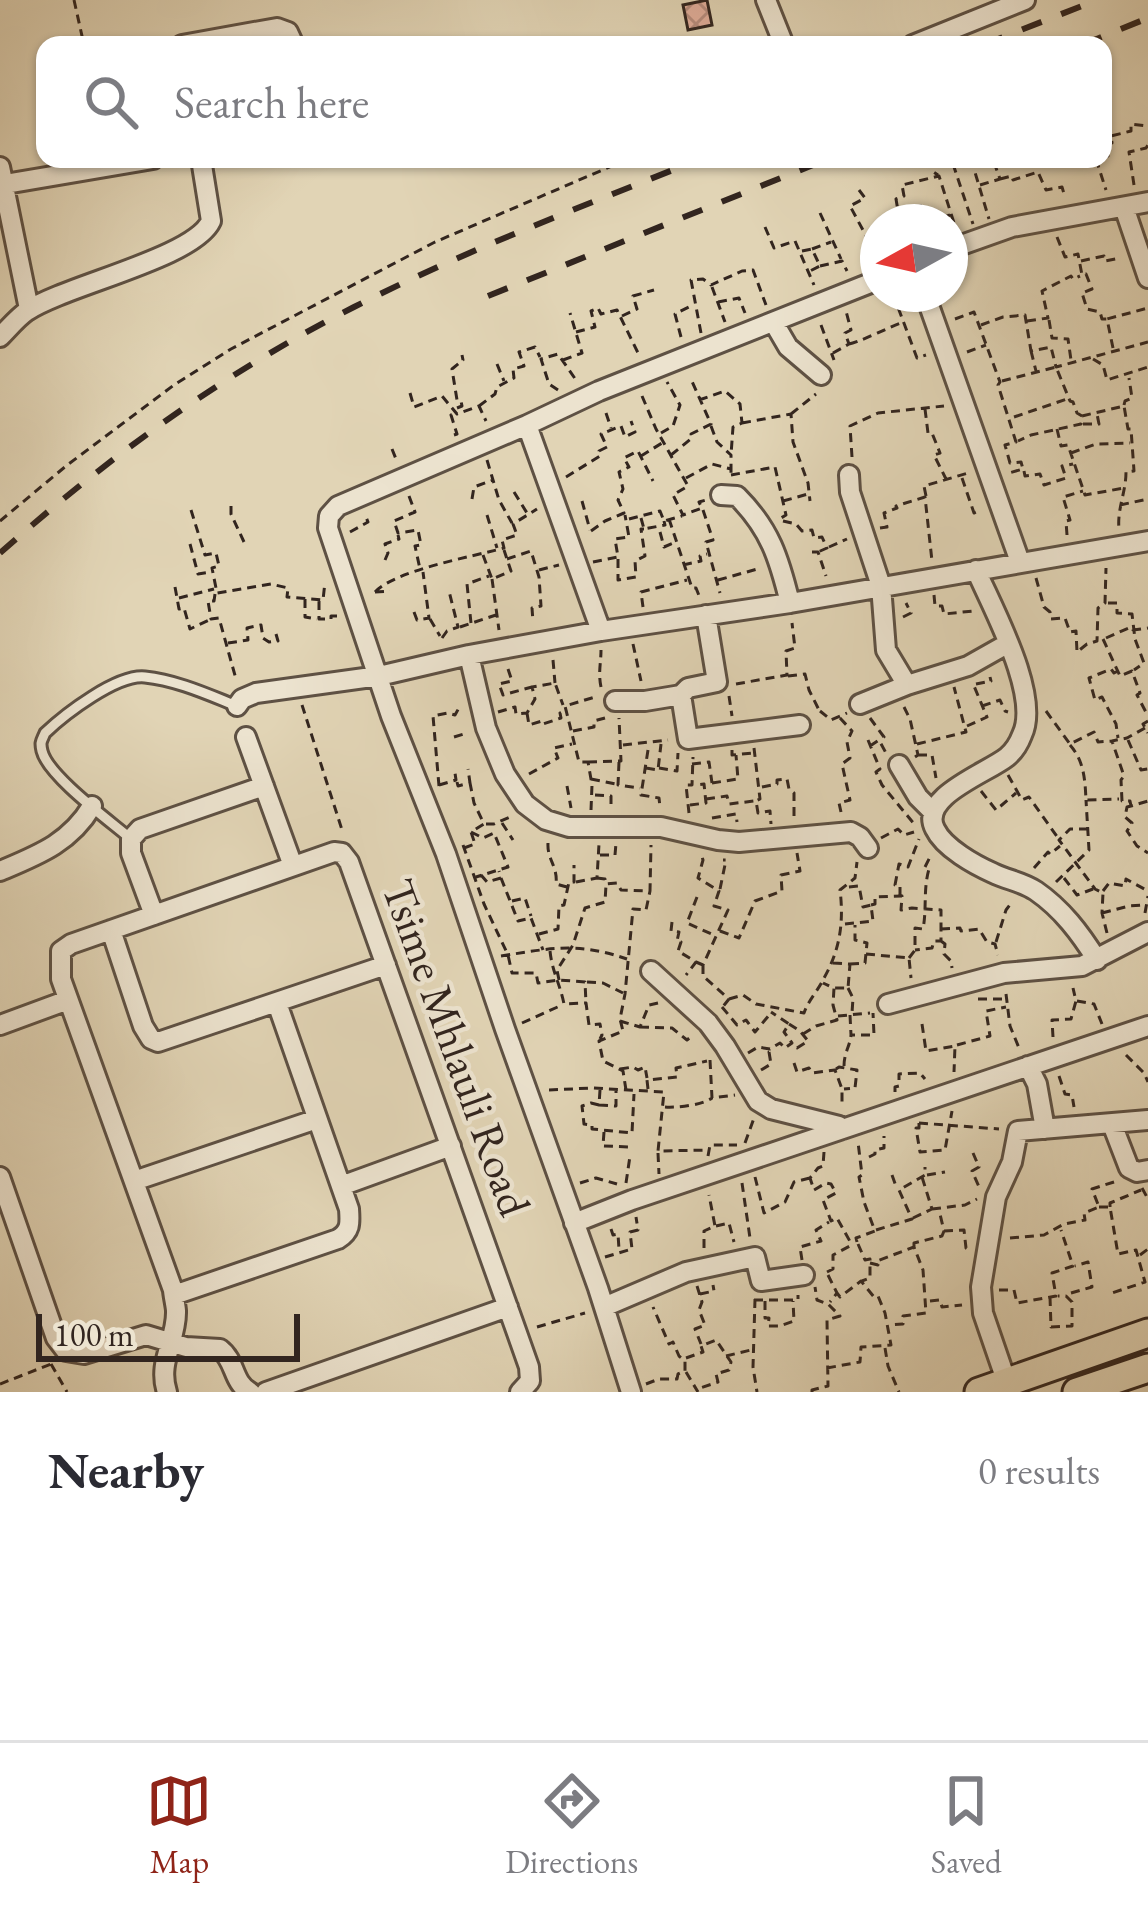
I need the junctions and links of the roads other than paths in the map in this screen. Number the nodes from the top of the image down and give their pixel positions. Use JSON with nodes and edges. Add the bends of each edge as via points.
{"nodes":[{"id":1,"x":766,"y":0,"type":"edge"},
{"id":2,"x":1025,"y":0,"type":"edge"},
{"id":3,"x":232,"y":36,"type":"edge"},
{"id":4,"x":290,"y":36,"type":"edge"},
{"id":5,"x":781,"y":36,"type":"edge"},
{"id":6,"x":935,"y":36,"type":"edge"},
{"id":7,"x":68,"y":168,"type":"edge"},
{"id":8,"x":202,"y":168,"type":"edge"},
{"id":9,"x":1,"y":178,"type":"edge"},
{"id":10,"x":1131,"y":205,"type":"edge"},
{"id":11,"x":970,"y":241,"type":"edge"},
{"id":12,"x":1148,"y":278,"type":"edge"},
{"id":13,"x":860,"y":287,"type":"edge"},
{"id":14,"x":29,"y":309,"type":"junction"},
{"id":15,"x":932,"y":312,"type":"edge"},
{"id":16,"x":774,"y":323,"type":"junction"},
{"id":17,"x":0,"y":337,"type":"edge"},
{"id":18,"x":821,"y":375,"type":"road end"},
{"id":19,"x":527,"y":425,"type":"junction"},
{"id":20,"x":849,"y":476,"type":"road end"},
{"id":21,"x":721,"y":495,"type":"road end"},
{"id":22,"x":1148,"y":541,"type":"edge"},
{"id":23,"x":1020,"y":562,"type":"junction"},
{"id":24,"x":976,"y":570,"type":"junction"},
{"id":25,"x":881,"y":586,"type":"junction"},
{"id":26,"x":790,"y":609,"type":"junction"},
{"id":27,"x":716,"y":614,"type":"junction"},
{"id":28,"x":601,"y":632,"type":"junction"},
{"id":29,"x":1007,"y":644,"type":"junction"},
{"id":30,"x":469,"y":655,"type":"junction"},
{"id":31,"x":379,"y":676,"type":"junction"},
{"id":32,"x":902,"y":687,"type":"junction"},
{"id":33,"x":681,"y":695,"type":"junction"},
{"id":34,"x":240,"y":703,"type":"joint"},
{"id":35,"x":860,"y":704,"type":"road end"},
{"id":36,"x":617,"y":711,"type":"road end"},
{"id":37,"x":800,"y":725,"type":"road end"},
{"id":38,"x":246,"y":737,"type":"dead end"},
{"id":39,"x":899,"y":765,"type":"road end"},
{"id":40,"x":264,"y":785,"type":"junction"},
{"id":41,"x":939,"y":803,"type":"junction"},
{"id":42,"x":92,"y":806,"type":"junction"},
{"id":43,"x":130,"y":838,"type":"junction"},
{"id":44,"x":868,"y":848,"type":"road end"},
{"id":45,"x":293,"y":866,"type":"junction"},
{"id":46,"x":0,"y":872,"type":"edge"},
{"id":47,"x":154,"y":915,"type":"junction"},
{"id":48,"x":111,"y":930,"type":"junction"},
{"id":49,"x":1148,"y":932,"type":"edge"},
{"id":50,"x":1106,"y":955,"type":"junction"},
{"id":51,"x":386,"y":964,"type":"junction"},
{"id":52,"x":664,"y":982,"type":"road end"},
{"id":53,"x":68,"y":1000,"type":"junction"},
{"id":54,"x":277,"y":1003,"type":"junction"},
{"id":55,"x":880,"y":1009,"type":"road end"},
{"id":56,"x":0,"y":1025,"type":"edge"},
{"id":57,"x":1148,"y":1026,"type":"edge"},
{"id":58,"x":1028,"y":1066,"type":"junction"},
{"id":59,"x":317,"y":1119,"type":"junction"},
{"id":60,"x":1148,"y":1120,"type":"edge"},
{"id":61,"x":1112,"y":1124,"type":"junction"},
{"id":62,"x":846,"y":1127,"type":"junction"},
{"id":63,"x":1045,"y":1129,"type":"junction"},
{"id":64,"x":451,"y":1147,"type":"junction"},
{"id":65,"x":0,"y":1178,"type":"edge"},
{"id":66,"x":1146,"y":1179,"type":"edge"},
{"id":67,"x":134,"y":1181,"type":"junction"},
{"id":68,"x":341,"y":1186,"type":"junction"},
{"id":69,"x":574,"y":1223,"type":"junction"},
{"id":70,"x":805,"y":1279,"type":"road end"},
{"id":71,"x":173,"y":1295,"type":"junction"},
{"id":72,"x":601,"y":1297,"type":"junction"},
{"id":73,"x":508,"y":1307,"type":"junction"},
{"id":74,"x":1148,"y":1333,"type":"edge"},
{"id":75,"x":170,"y":1343,"type":"junction"},
{"id":76,"x":1148,"y":1368,"type":"edge"},
{"id":77,"x":1006,"y":1383,"type":"junction"},
{"id":78,"x":630,"y":1391,"type":"edge"},
{"id":79,"x":167,"y":1392,"type":"edge"},
{"id":80,"x":250,"y":1392,"type":"edge"},
{"id":81,"x":266,"y":1392,"type":"edge"},
{"id":82,"x":520,"y":1392,"type":"edge"},
{"id":83,"x":979,"y":1392,"type":"edge"},
{"id":84,"x":1077,"y":1392,"type":"edge"}],
"edges":[{"from":1,"to":5,"type":"street"},
{"from":2,"to":6,"type":"street"},
{"from":3,"to":4,"type":"street","via":[[277,28]]},
{"from":7,"to":9,"type":"street"},
{"from":8,"to":14,"type":"street","via":[[211,221],[203,234]]},
{"from":9,"to":14,"type":"street"},
{"from":10,"to":11,"type":"street"},
{"from":10,"to":12,"type":"street"},
{"from":13,"to":16,"type":"street"},
{"from":14,"to":17,"type":"street"},
{"from":15,"to":23,"type":"street"},
{"from":16,"to":18,"type":"street"},
{"from":16,"to":19,"type":"street"},
{"from":19,"to":28,"type":"street"},
{"from":19,"to":31,"type":"street","via":[[329,516]]},
{"from":20,"to":25,"type":"street"},
{"from":21,"to":26,"type":"street","via":[[742,501],[765,528]]},
{"from":22,"to":23,"type":"street"},
{"from":23,"to":24,"type":"street"},
{"from":24,"to":25,"type":"street"},
{"from":24,"to":29,"type":"street"},
{"from":25,"to":26,"type":"street"},
{"from":25,"to":32,"type":"street","via":[[886,650]]},
{"from":26,"to":27,"type":"street"},
{"from":27,"to":28,"type":"street"},
{"from":27,"to":33,"type":"street","via":[[720,684]]},
{"from":28,"to":30,"type":"street"},
{"from":29,"to":32,"type":"street"},
{"from":29,"to":41,"type":"street","via":[[1029,706],[1025,731],[1011,754]]},
{"from":30,"to":31,"type":"street"},
{"from":30,"to":44,"type":"street","via":[[505,774],[550,821],[739,842],[845,832]]},
{"from":31,"to":34,"type":"street","via":[[256,693]]},
{"from":31,"to":69,"type":"street"},
{"from":32,"to":35,"type":"street"},
{"from":33,"to":36,"type":"street"},
{"from":33,"to":37,"type":"street","via":[[688,739]]},
{"from":34,"to":42,"type":"lane","via":[[144,677],[113,685],[54,724],[41,741],[46,761]]},
{"from":38,"to":40,"type":"street"},
{"from":39,"to":41,"type":"street","via":[[918,797]]},
{"from":40,"to":43,"type":"street"},
{"from":40,"to":45,"type":"street"},
{"from":41,"to":50,"type":"street","via":[[932,823],[940,837],[1040,895]]},
{"from":42,"to":43,"type":"lane"},
{"from":42,"to":46,"type":"street","via":[[79,829]]},
{"from":43,"to":47,"type":"street"},
{"from":45,"to":47,"type":"street","name":"Tsime Mhlauli Road"},
{"from":45,"to":51,"type":"street","name":"Tsime Mhlauli Road","via":[[342,853]]},
{"from":47,"to":48,"type":"street","name":"Tsime Mhlauli Road"},
{"from":48,"to":53,"type":"street","name":"Tsime Mhlauli Road","via":[[62,951]]},
{"from":48,"to":54,"type":"street","via":[[142,1026],[158,1042]]},
{"from":49,"to":50,"type":"street"},
{"from":50,"to":55,"type":"street","via":[[1004,973]]},
{"from":51,"to":54,"type":"street"},
{"from":51,"to":64,"type":"street","name":"Tsime Mhlauli Road"},
{"from":52,"to":62,"type":"street","via":[[707,1023],[758,1101]]},
{"from":53,"to":56,"type":"street"},
{"from":53,"to":67,"type":"street"},
{"from":54,"to":59,"type":"street"},
{"from":57,"to":58,"type":"street"},
{"from":58,"to":62,"type":"street"},
{"from":58,"to":63,"type":"street"},
{"from":59,"to":67,"type":"street"},
{"from":59,"to":68,"type":"street"},
{"from":60,"to":61,"type":"street"},
{"from":61,"to":63,"type":"street"},
{"from":61,"to":66,"type":"street","via":[[1126,1164]]},
{"from":62,"to":69,"type":"street","via":[[705,1176],[626,1192]]},
{"from":63,"to":77,"type":"street","via":[[1018,1131],[985,1264],[981,1299]]},
{"from":64,"to":68,"type":"street"},
{"from":64,"to":73,"type":"street","name":"Tsime Mhlauli Road"},
{"from":65,"to":75,"type":"street","via":[[66,1351],[84,1354],[140,1335]]},
{"from":67,"to":71,"type":"street"},
{"from":68,"to":71,"type":"street","via":[[346,1235]]},
{"from":69,"to":72,"type":"street"},
{"from":70,"to":72,"type":"street","via":[[763,1291],[746,1260]]},
{"from":71,"to":75,"type":"street"},
{"from":72,"to":78,"type":"street"},
{"from":73,"to":81,"type":"street"},
{"from":73,"to":82,"type":"street","name":"Tsime Mhlauli Road","via":[[529,1367],[530,1382]]},
{"from":74,"to":77,"type":"main road"},
{"from":75,"to":79,"type":"street"},
{"from":75,"to":80,"type":"street","via":[[220,1349]]},
{"from":76,"to":84,"type":"main road"},
{"from":77,"to":83,"type":"main road"}]}
